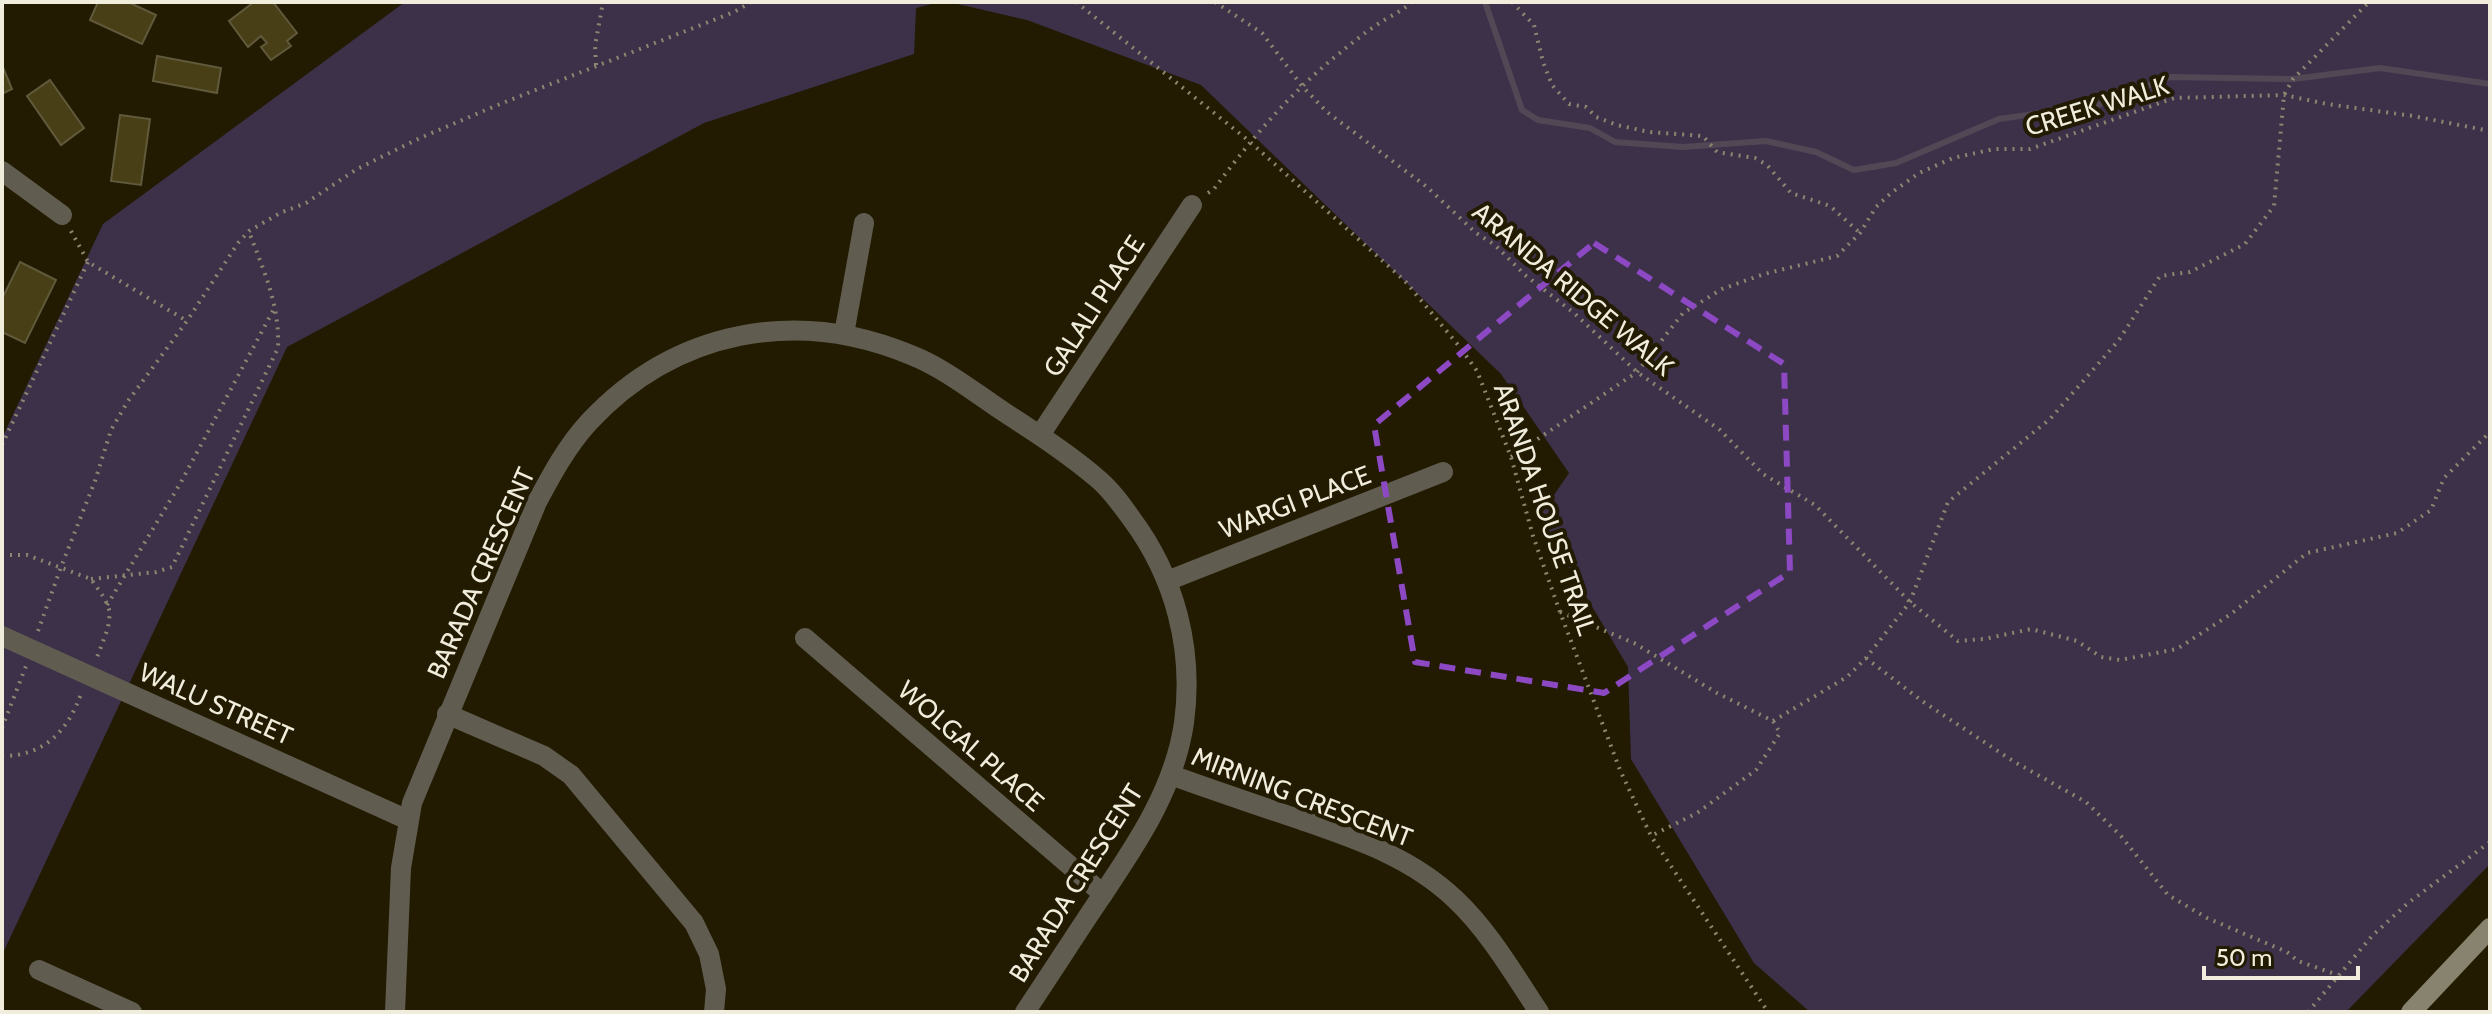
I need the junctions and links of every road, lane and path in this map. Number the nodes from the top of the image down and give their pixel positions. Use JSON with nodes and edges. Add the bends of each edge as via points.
{"nodes":[{"id":1,"x":603,"y":2,"type":"edge"},
{"id":2,"x":751,"y":2,"type":"edge"},
{"id":3,"x":1076,"y":2,"type":"edge"},
{"id":4,"x":1215,"y":2,"type":"edge"},
{"id":5,"x":1412,"y":2,"type":"edge"},
{"id":6,"x":1512,"y":2,"type":"edge"},
{"id":7,"x":2369,"y":2,"type":"edge"},
{"id":8,"x":596,"y":65,"type":"junction"},
{"id":9,"x":1302,"y":86,"type":"junction"},
{"id":10,"x":2284,"y":95,"type":"junction"},
{"id":11,"x":2490,"y":131,"type":"edge"},
{"id":12,"x":1249,"y":141,"type":"junction"},
{"id":13,"x":2,"y":171,"type":"edge"},
{"id":14,"x":1192,"y":205,"type":"joint"},
{"id":15,"x":62,"y":215,"type":"joint"},
{"id":16,"x":864,"y":223,"type":"dead end"},
{"id":17,"x":249,"y":231,"type":"junction"},
{"id":18,"x":1860,"y":233,"type":"junction"},
{"id":19,"x":88,"y":262,"type":"junction"},
{"id":20,"x":275,"y":306,"type":"junction"},
{"id":21,"x":187,"y":321,"type":"junction"},
{"id":22,"x":844,"y":334,"type":"junction"},
{"id":23,"x":1637,"y":372,"type":"junction"},
{"id":24,"x":2490,"y":432,"type":"edge"},
{"id":25,"x":1040,"y":435,"type":"junction"},
{"id":26,"x":2,"y":445,"type":"edge"},
{"id":27,"x":1511,"y":457,"type":"junction"},
{"id":28,"x":1443,"y":472,"type":"dead end"},
{"id":29,"x":2,"y":555,"type":"edge"},
{"id":30,"x":61,"y":567,"type":"junction"},
{"id":31,"x":124,"y":575,"type":"junction"},
{"id":32,"x":91,"y":579,"type":"junction"},
{"id":33,"x":1167,"y":581,"type":"junction"},
{"id":34,"x":1910,"y":602,"type":"junction"},
{"id":35,"x":107,"y":605,"type":"junction"},
{"id":36,"x":1560,"y":612,"type":"junction"},
{"id":37,"x":2,"y":636,"type":"edge"},
{"id":38,"x":805,"y":638,"type":"dead end"},
{"id":39,"x":1866,"y":658,"type":"junction"},
{"id":40,"x":94,"y":664,"type":"dead end"},
{"id":41,"x":83,"y":690,"type":"dead end"},
{"id":42,"x":447,"y":714,"type":"junction"},
{"id":43,"x":1773,"y":721,"type":"junction"},
{"id":44,"x":2,"y":756,"type":"edge"},
{"id":45,"x":1171,"y":775,"type":"junction"},
{"id":46,"x":408,"y":820,"type":"junction"},
{"id":47,"x":1651,"y":836,"type":"junction"},
{"id":48,"x":2490,"y":842,"type":"edge"},
{"id":49,"x":1103,"y":894,"type":"junction"},
{"id":50,"x":2490,"y":928,"type":"edge"},
{"id":51,"x":39,"y":970,"type":"dead end"},
{"id":52,"x":2338,"y":975,"type":"junction"},
{"id":53,"x":132,"y":1012,"type":"edge"},
{"id":54,"x":395,"y":1012,"type":"edge"},
{"id":55,"x":714,"y":1012,"type":"edge"},
{"id":56,"x":1025,"y":1012,"type":"edge"},
{"id":57,"x":1539,"y":1012,"type":"edge"},
{"id":58,"x":1768,"y":1012,"type":"edge"},
{"id":59,"x":2308,"y":1012,"type":"edge"},
{"id":60,"x":2411,"y":1012,"type":"edge"}],
"edges":[{"from":1,"to":8,"type":"path"},
{"from":2,"to":8,"type":"path"},
{"from":3,"to":12,"type":"path","name":"ARANDA HOUSE TRAIL"},
{"from":4,"to":9,"type":"path","name":"ARANDA RIDGE WALK","via":[[1262,33]]},
{"from":5,"to":9,"type":"path"},
{"from":6,"to":18,"type":"path","via":[[1534,25],[1552,85],[1569,104],[1586,107],[1617,125],[1703,136],[1717,152],[1755,158],[1791,193],[1830,206]]},
{"from":7,"to":10,"type":"path","via":[[2293,79]]},
{"from":8,"to":17,"type":"path","via":[[389,152]]},
{"from":9,"to":12,"type":"path"},
{"from":9,"to":23,"type":"path","name":"ARANDA RIDGE WALK","via":[[1327,112],[1495,245]]},
{"from":10,"to":11,"type":"path","name":"CREEK WALK"},
{"from":10,"to":18,"type":"path","name":"CREEK WALK","via":[[2174,98],[2030,149],[1994,149],[1953,158],[1891,193]]},
{"from":10,"to":34,"type":"path","via":[[2274,206],[2245,244],[2190,272],[2160,276],[2119,340],[2050,419],[1948,502]]},
{"from":12,"to":14,"type":"path","via":[[1214,189]]},
{"from":12,"to":27,"type":"path","name":"ARANDA HOUSE TRAIL","via":[[1405,281],[1459,346],[1477,371]]},
{"from":13,"to":15,"type":"street"},
{"from":14,"to":25,"type":"street","name":"GALALI PLACE"},
{"from":15,"to":19,"type":"path"},
{"from":16,"to":22,"type":"street"},
{"from":17,"to":20,"type":"path"},
{"from":17,"to":21,"type":"path"},
{"from":18,"to":23,"type":"path","name":"CREEK WALK","via":[[1837,256],[1722,289],[1683,313]]},
{"from":19,"to":21,"type":"path"},
{"from":19,"to":26,"type":"path"},
{"from":20,"to":31,"type":"path","via":[[180,484]]},
{"from":20,"to":31,"type":"path","via":[[278,348],[172,567]]},
{"from":21,"to":30,"type":"path","via":[[111,430]]},
{"from":22,"to":25,"type":"street","name":"BARADA CRESCENT","via":[[933,365]]},
{"from":22,"to":42,"type":"street","name":"BARADA CRESCENT","via":[[801,329],[755,332],[710,343],[645,376],[589,423],[559,461],[537,502]]},
{"from":23,"to":27,"type":"path","name":"CREEK WALK"},
{"from":23,"to":34,"type":"path","name":"ARANDA RIDGE WALK","via":[[1720,430],[1763,474],[1815,505]]},
{"from":24,"to":34,"type":"path","name":"ARANDA RIDGE WALK","via":[[2444,478],[2431,510],[2397,533],[2307,553],[2177,649],[2120,660],[2031,629],[1958,641]]},
{"from":25,"to":33,"type":"street","name":"BARADA CRESCENT","via":[[1115,497],[1145,536]]},
{"from":27,"to":36,"type":"path","name":"ARANDA HOUSE TRAIL"},
{"from":28,"to":33,"type":"street","name":"WARGI PLACE"},
{"from":29,"to":30,"type":"path","via":[[27,555]]},
{"from":30,"to":32,"type":"path"},
{"from":31,"to":32,"type":"path"},
{"from":31,"to":35,"type":"path"},
{"from":32,"to":35,"type":"path"},
{"from":33,"to":45,"type":"street","name":"BARADA CRESCENT","via":[[1182,626],[1187,674],[1184,724]]},
{"from":34,"to":39,"type":"path"},
{"from":35,"to":40,"type":"path","via":[[108,628]]},
{"from":36,"to":43,"type":"path","via":[[1634,643]]},
{"from":36,"to":47,"type":"path","name":"ARANDA HOUSE TRAIL"},
{"from":37,"to":46,"type":"street","name":"WALU STREET"},
{"from":38,"to":49,"type":"street","name":"WOLGAL PLACE"},
{"from":39,"to":43,"type":"path","via":[[1847,677]]},
{"from":39,"to":52,"type":"path","via":[[1961,727],[2086,802],[2168,895],[2298,961]]},
{"from":41,"to":44,"type":"path","via":[[70,720],[53,738],[23,756]]},
{"from":42,"to":46,"type":"street","name":"BARADA CRESCENT"},
{"from":42,"to":55,"type":"street","via":[[544,756],[571,775],[694,923],[709,954]]},
{"from":43,"to":47,"type":"path","via":[[1780,733],[1756,770],[1697,813]]},
{"from":45,"to":49,"type":"street","name":"BARADA CRESCENT"},
{"from":45,"to":57,"type":"street","name":"MIRNING CRESCENT","via":[[1375,846],[1416,868],[1469,913]]},
{"from":46,"to":54,"type":"street","name":"BARADA CRESCENT"},
{"from":47,"to":58,"type":"path","name":"ARANDA HOUSE TRAIL"},
{"from":48,"to":52,"type":"path","via":[[2408,903]]},
{"from":49,"to":56,"type":"street","name":"BARADA CRESCENT"},
{"from":50,"to":60,"type":"main road"},
{"from":51,"to":53,"type":"street"},
{"from":52,"to":59,"type":"path"}]}
